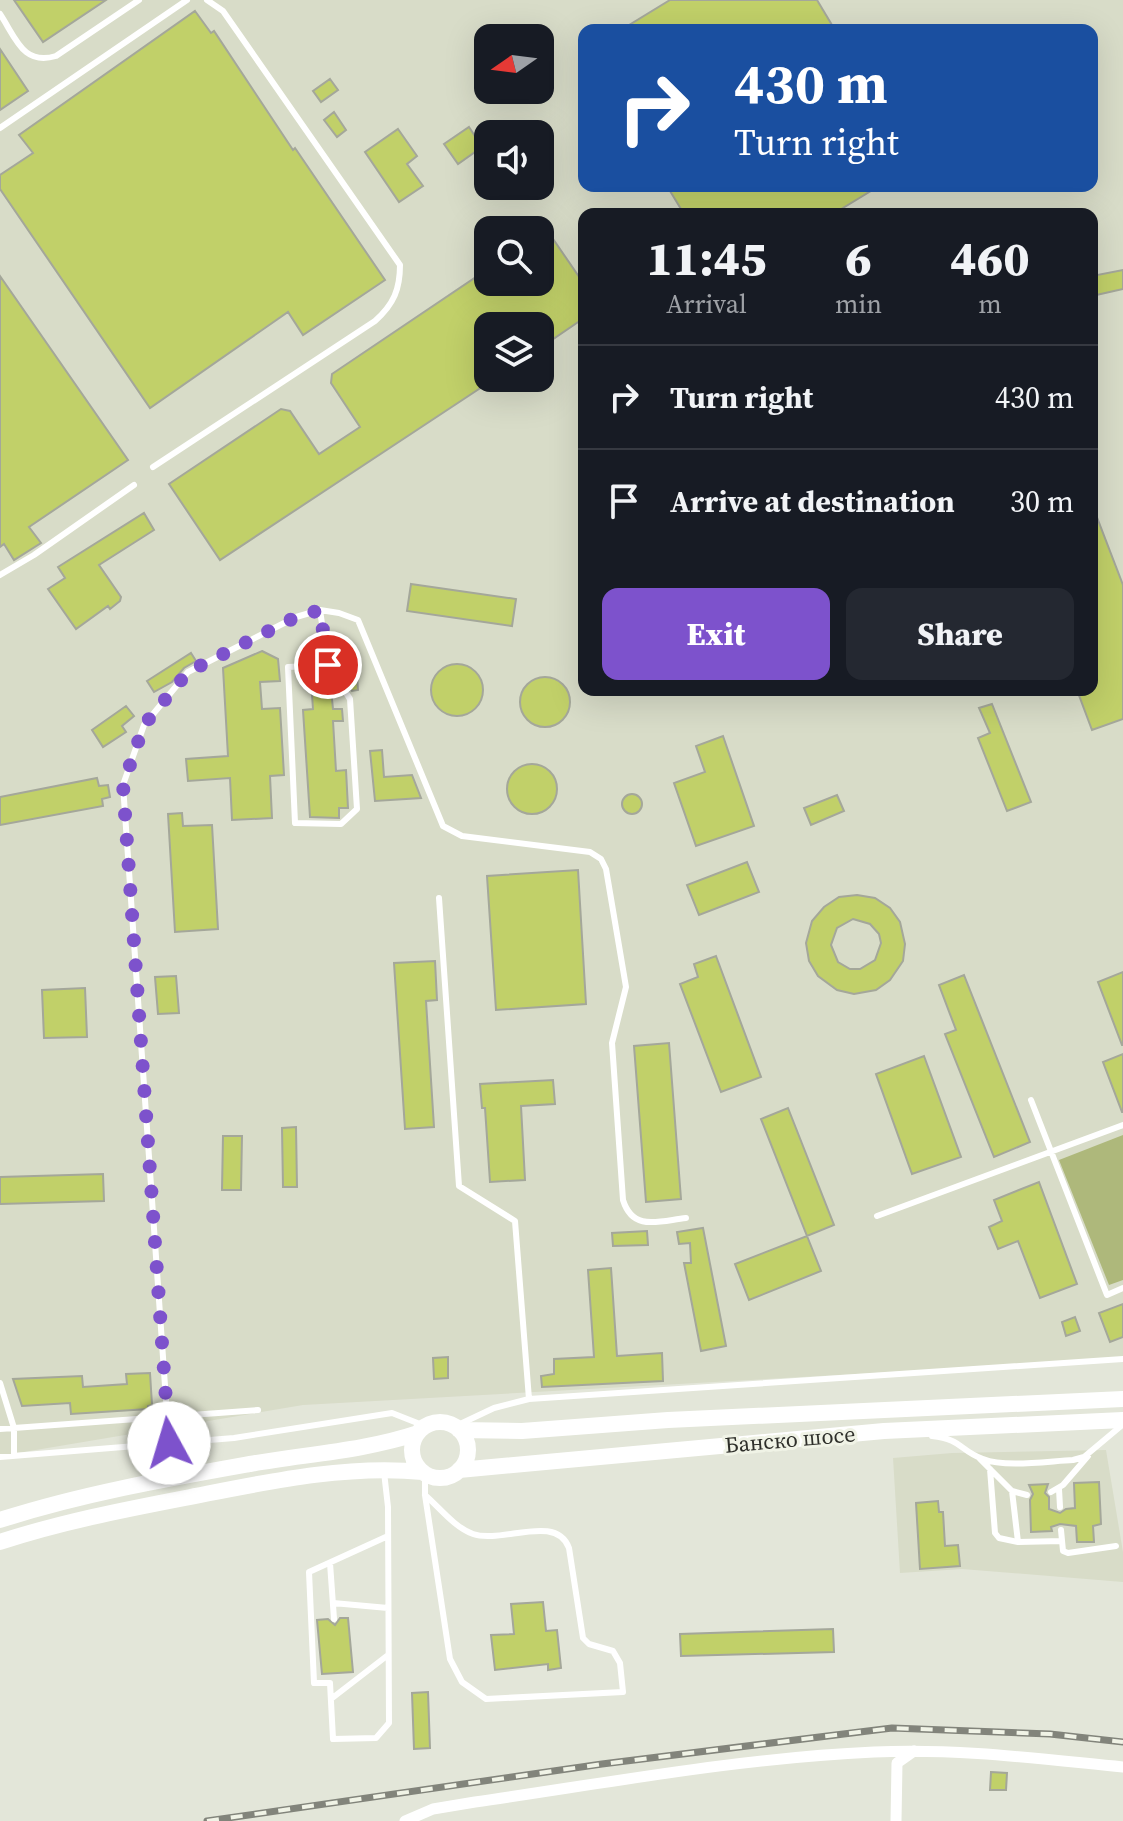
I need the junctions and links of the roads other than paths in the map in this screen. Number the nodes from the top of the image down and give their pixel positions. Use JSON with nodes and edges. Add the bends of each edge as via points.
{"nodes":[{"id":1,"x":139,"y":0,"type":"edge"},
{"id":2,"x":187,"y":0,"type":"edge"},
{"id":3,"x":207,"y":0,"type":"edge"},
{"id":4,"x":0,"y":14,"type":"edge"},
{"id":5,"x":0,"y":128,"type":"edge"},
{"id":6,"x":153,"y":467,"type":"dead end"},
{"id":7,"x":134,"y":485,"type":"dead end"},
{"id":8,"x":0,"y":575,"type":"edge"},
{"id":9,"x":320,"y":610,"type":"junction"},
{"id":10,"x":328,"y":665,"type":"junction"},
{"id":11,"x":439,"y":898,"type":"dead end"},
{"id":12,"x":1031,"y":1100,"type":"dead end"},
{"id":13,"x":1123,"y":1125,"type":"edge"},
{"id":14,"x":1052,"y":1152,"type":"junction"},
{"id":15,"x":877,"y":1216,"type":"dead end"},
{"id":16,"x":686,"y":1218,"type":"dead end"},
{"id":17,"x":1123,"y":1288,"type":"edge"},
{"id":18,"x":1123,"y":1359,"type":"edge"},
{"id":19,"x":0,"y":1383,"type":"edge"},
{"id":20,"x":529,"y":1399,"type":"junction"},
{"id":21,"x":1123,"y":1399,"type":"edge"},
{"id":22,"x":258,"y":1410,"type":"dead end"},
{"id":23,"x":166,"y":1417,"type":"junction"},
{"id":24,"x":1123,"y":1423,"type":"edge"},
{"id":25,"x":14,"y":1428,"type":"junction"},
{"id":26,"x":457,"y":1428,"type":"junction"},
{"id":27,"x":0,"y":1429,"type":"edge"},
{"id":28,"x":422,"y":1430,"type":"junction"},
{"id":29,"x":884,"y":1431,"type":"junction"},
{"id":30,"x":169,"y":1443,"type":"junction"},
{"id":31,"x":1097,"y":1446,"type":"junction"},
{"id":32,"x":14,"y":1456,"type":"junction"},
{"id":33,"x":0,"y":1457,"type":"edge"},
{"id":34,"x":980,"y":1459,"type":"junction"},
{"id":35,"x":384,"y":1468,"type":"junction"},
{"id":36,"x":990,"y":1469,"type":"junction"},
{"id":37,"x":459,"y":1470,"type":"junction"},
{"id":38,"x":424,"y":1473,"type":"junction"},
{"id":39,"x":1059,"y":1489,"type":"junction"},
{"id":40,"x":1012,"y":1491,"type":"junction"},
{"id":41,"x":1051,"y":1492,"type":"dead end"},
{"id":42,"x":425,"y":1495,"type":"junction"},
{"id":43,"x":1027,"y":1495,"type":"dead end"},
{"id":44,"x":1060,"y":1507,"type":"dead end"},
{"id":45,"x":0,"y":1520,"type":"edge"},
{"id":46,"x":1061,"y":1530,"type":"dead end"},
{"id":47,"x":388,"y":1536,"type":"junction"},
{"id":48,"x":1062,"y":1541,"type":"junction"},
{"id":49,"x":0,"y":1542,"type":"edge"},
{"id":50,"x":1018,"y":1542,"type":"junction"},
{"id":51,"x":1116,"y":1546,"type":"dead end"},
{"id":52,"x":330,"y":1563,"type":"junction"},
{"id":53,"x":333,"y":1603,"type":"junction"},
{"id":54,"x":388,"y":1608,"type":"junction"},
{"id":55,"x":334,"y":1619,"type":"dead end"},
{"id":56,"x":388,"y":1655,"type":"junction"},
{"id":57,"x":331,"y":1699,"type":"junction"},
{"id":58,"x":914,"y":1751,"type":"junction"},
{"id":59,"x":1123,"y":1767,"type":"edge"},
{"id":60,"x":405,"y":1821,"type":"edge"},
{"id":61,"x":896,"y":1821,"type":"edge"}],
"edges":[{"from":1,"to":4,"type":"lane","via":[[46,59],[26,54]]},
{"from":2,"to":5,"type":"lane"},
{"from":3,"to":6,"type":"lane","via":[[223,11],[400,265],[400,280],[397,295],[375,321]]},
{"from":7,"to":8,"type":"lane"},
{"from":9,"to":10,"type":"lane"},
{"from":9,"to":16,"type":"lane","via":[[358,620],[443,826],[462,836],[590,852],[601,859],[626,987],[612,1043],[623,1200],[626,1211],[645,1223]]},
{"from":9,"to":23,"type":"lane","via":[[188,672],[144,725],[123,785]]},
{"from":10,"to":10,"type":"lane","via":[[350,699],[357,809],[341,824],[295,823],[288,667]]},
{"from":11,"to":20,"type":"lane","via":[[459,1186],[515,1221]]},
{"from":12,"to":14,"type":"lane"},
{"from":13,"to":14,"type":"lane"},
{"from":14,"to":15,"type":"lane"},
{"from":14,"to":17,"type":"lane","via":[[1107,1295]]},
{"from":18,"to":20,"type":"lane"},
{"from":19,"to":25,"type":"lane"},
{"from":20,"to":26,"type":"lane","via":[[494,1408]]},
{"from":21,"to":26,"type":"main road","name":"Банско шосе","via":[[522,1431]]},
{"from":22,"to":23,"type":"lane"},
{"from":23,"to":25,"type":"lane"},
{"from":23,"to":30,"type":"lane"},
{"from":24,"to":29,"type":"main road","name":"Банско шосе"},
{"from":24,"to":31,"type":"lane"},
{"from":25,"to":27,"type":"lane"},
{"from":25,"to":32,"type":"lane"},
{"from":26,"to":28,"type":"main road","via":[[441,1422]]},
{"from":26,"to":37,"type":"main road","via":[[468,1450]]},
{"from":28,"to":30,"type":"lane","via":[[392,1413]]},
{"from":28,"to":38,"type":"main road","via":[[413,1454]]},
{"from":28,"to":45,"type":"main road","via":[[388,1443],[250,1464]]},
{"from":29,"to":34,"type":"lane","via":[[950,1438]]},
{"from":29,"to":37,"type":"main road","name":"Банско шосе"},
{"from":30,"to":32,"type":"lane"},
{"from":31,"to":34,"type":"lane","via":[[1073,1460]]},
{"from":31,"to":39,"type":"lane"},
{"from":32,"to":33,"type":"lane"},
{"from":34,"to":36,"type":"lane"},
{"from":35,"to":38,"type":"main road"},
{"from":35,"to":47,"type":"lane"},
{"from":35,"to":49,"type":"main road","via":[[252,1485],[56,1524]]},
{"from":36,"to":40,"type":"lane"},
{"from":36,"to":50,"type":"lane","via":[[995,1533]]},
{"from":37,"to":38,"type":"main road","via":[[443,1478]]},
{"from":38,"to":42,"type":"lane"},
{"from":39,"to":41,"type":"lane"},
{"from":39,"to":44,"type":"lane"},
{"from":40,"to":43,"type":"lane"},
{"from":40,"to":50,"type":"lane"},
{"from":42,"to":42,"type":"lane","via":[[450,1659],[462,1682],[486,1699],[623,1692],[613,1651],[583,1638],[563,1537],[548,1531],[471,1533]]},
{"from":46,"to":48,"type":"lane"},
{"from":47,"to":52,"type":"lane"},
{"from":47,"to":54,"type":"lane"},
{"from":48,"to":50,"type":"lane"},
{"from":48,"to":51,"type":"lane","via":[[1068,1553]]},
{"from":52,"to":53,"type":"lane"},
{"from":52,"to":57,"type":"lane","via":[[309,1572],[314,1683],[330,1683]]},
{"from":53,"to":54,"type":"lane"},
{"from":53,"to":55,"type":"lane"},
{"from":54,"to":56,"type":"lane"},
{"from":56,"to":57,"type":"lane"},
{"from":56,"to":57,"type":"lane","via":[[389,1723],[376,1738],[333,1739]]},
{"from":58,"to":59,"type":"street"},
{"from":58,"to":60,"type":"street","via":[[769,1761],[475,1802],[433,1809]]},
{"from":58,"to":61,"type":"street","via":[[897,1763]]}]}
